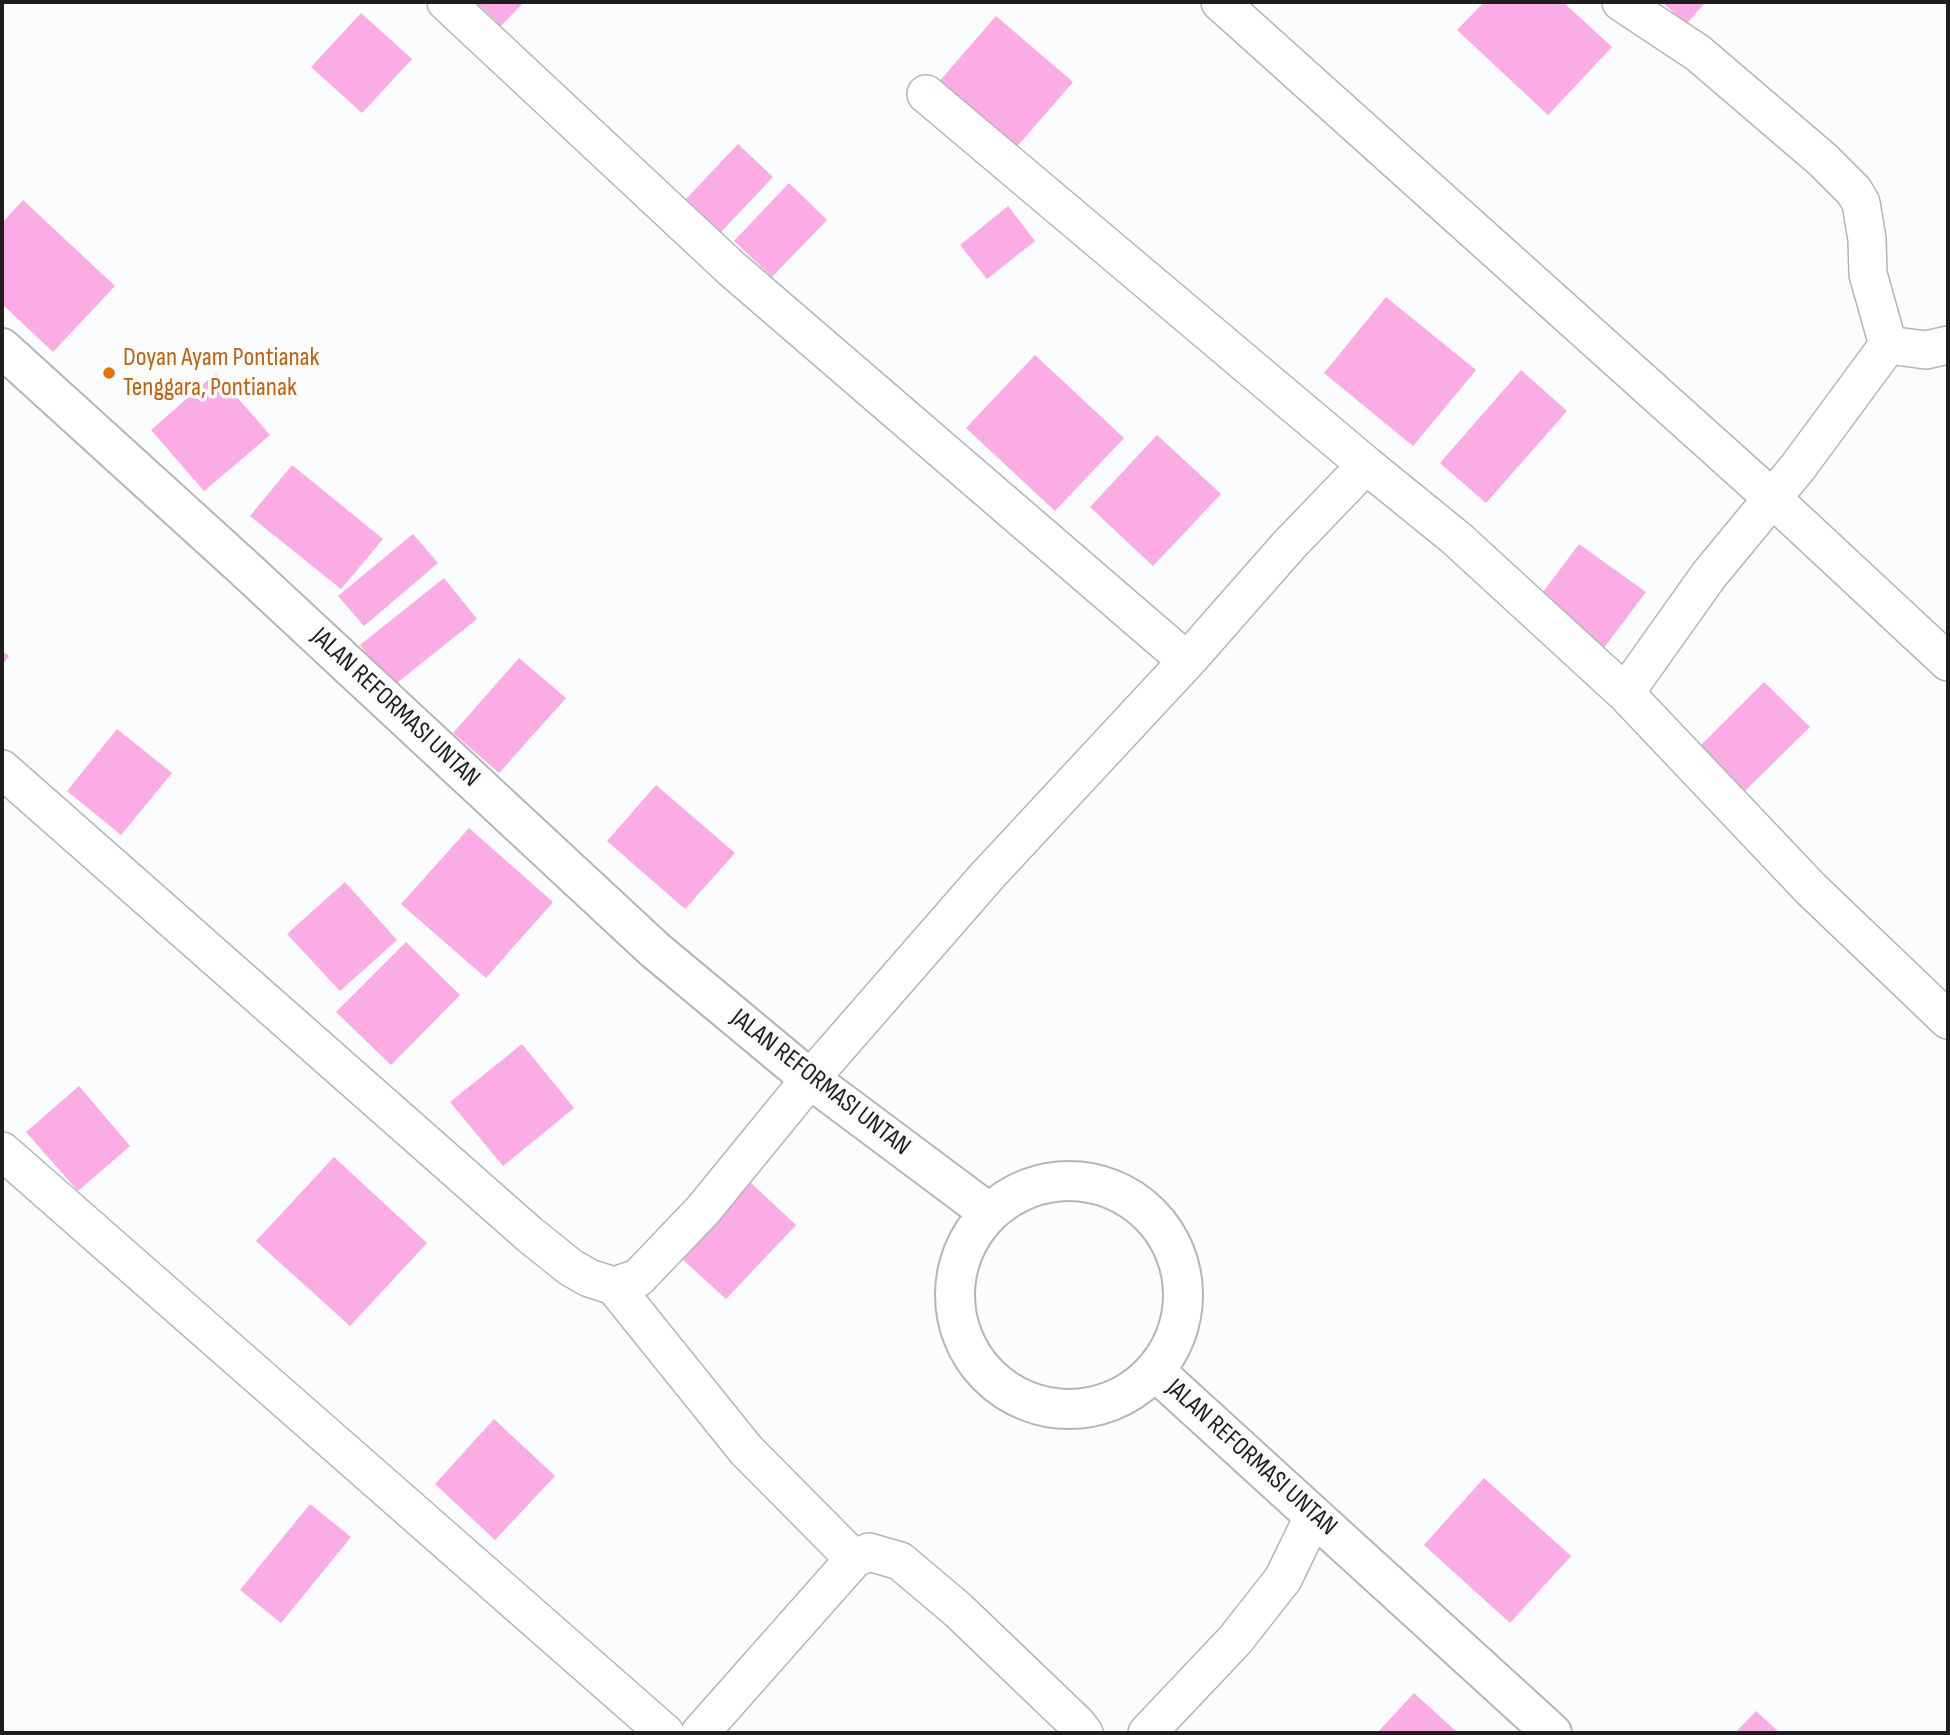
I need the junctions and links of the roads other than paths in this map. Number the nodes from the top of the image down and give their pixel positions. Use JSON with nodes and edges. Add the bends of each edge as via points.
{"nodes":[{"id":1,"x":446,"y":2,"type":"edge"},
{"id":2,"x":1220,"y":2,"type":"edge"},
{"id":3,"x":1621,"y":2,"type":"edge"},
{"id":4,"x":926,"y":94,"type":"dead end"},
{"id":5,"x":1888,"y":345,"type":"junction"},
{"id":6,"x":1948,"y":345,"type":"edge"},
{"id":7,"x":2,"y":348,"type":"edge"},
{"id":8,"x":1366,"y":465,"type":"junction"},
{"id":9,"x":1772,"y":498,"type":"junction"},
{"id":10,"x":1187,"y":661,"type":"junction"},
{"id":11,"x":1948,"y":662,"type":"edge"},
{"id":12,"x":1625,"y":693,"type":"junction"},
{"id":13,"x":2,"y":769,"type":"edge"},
{"id":14,"x":1948,"y":1020,"type":"edge"},
{"id":15,"x":810,"y":1079,"type":"junction"},
{"id":16,"x":2,"y":1151,"type":"edge"},
{"id":17,"x":988,"y":1212,"type":"junction"},
{"id":18,"x":614,"y":1286,"type":"junction"},
{"id":19,"x":1156,"y":1371,"type":"junction"},
{"id":20,"x":1314,"y":1515,"type":"junction"},
{"id":21,"x":854,"y":1559,"type":"junction"},
{"id":22,"x":665,"y":1733,"type":"edge"},
{"id":23,"x":699,"y":1733,"type":"edge"},
{"id":24,"x":1084,"y":1733,"type":"edge"},
{"id":25,"x":1147,"y":1733,"type":"edge"},
{"id":26,"x":1552,"y":1733,"type":"edge"}],
"edges":[{"from":1,"to":10,"type":"street","via":[[732,269]]},
{"from":2,"to":9,"type":"street"},
{"from":3,"to":5,"type":"street","via":[[1698,53],[1854,191],[1861,203],[1868,274]]},
{"from":4,"to":8,"type":"street"},
{"from":5,"to":6,"type":"street","via":[[1926,350]]},
{"from":5,"to":9,"type":"street"},
{"from":7,"to":15,"type":"street","name":"JALAN REFORMASI UNTAN","via":[[655,950]]},
{"from":8,"to":10,"type":"street"},
{"from":8,"to":12,"type":"street","via":[[1456,538]]},
{"from":9,"to":11,"type":"street"},
{"from":9,"to":12,"type":"street","via":[[1709,575]]},
{"from":10,"to":15,"type":"street","via":[[987,876]]},
{"from":12,"to":14,"type":"street","via":[[1811,889]]},
{"from":13,"to":18,"type":"street","via":[[529,1234],[589,1278]]},
{"from":15,"to":17,"type":"street","name":"JALAN REFORMASI UNTAN"},
{"from":15,"to":18,"type":"street","via":[[702,1210],[638,1278]]},
{"from":16,"to":22,"type":"street"},
{"from":17,"to":19,"type":"street","name":"JALAN REFORMASI UNTAN","via":[[1025,1188],[1068,1179],[1111,1188],[1149,1212],[1174,1247],[1185,1290],[1178,1334]]},
{"from":17,"to":19,"type":"street","via":[[961,1250],[953,1295],[962,1340],[989,1378],[1028,1403],[1073,1410],[1118,1399]]},
{"from":18,"to":21,"type":"street","via":[[746,1450]]},
{"from":19,"to":20,"type":"street","name":"JALAN REFORMASI UNTAN"},
{"from":20,"to":25,"type":"street","via":[[1283,1579],[1235,1640]]},
{"from":20,"to":26,"type":"street","name":"JALAN REFORMASI UNTAN"},
{"from":21,"to":23,"type":"street"},
{"from":21,"to":24,"type":"street","via":[[869,1552],[900,1560]]}]}
